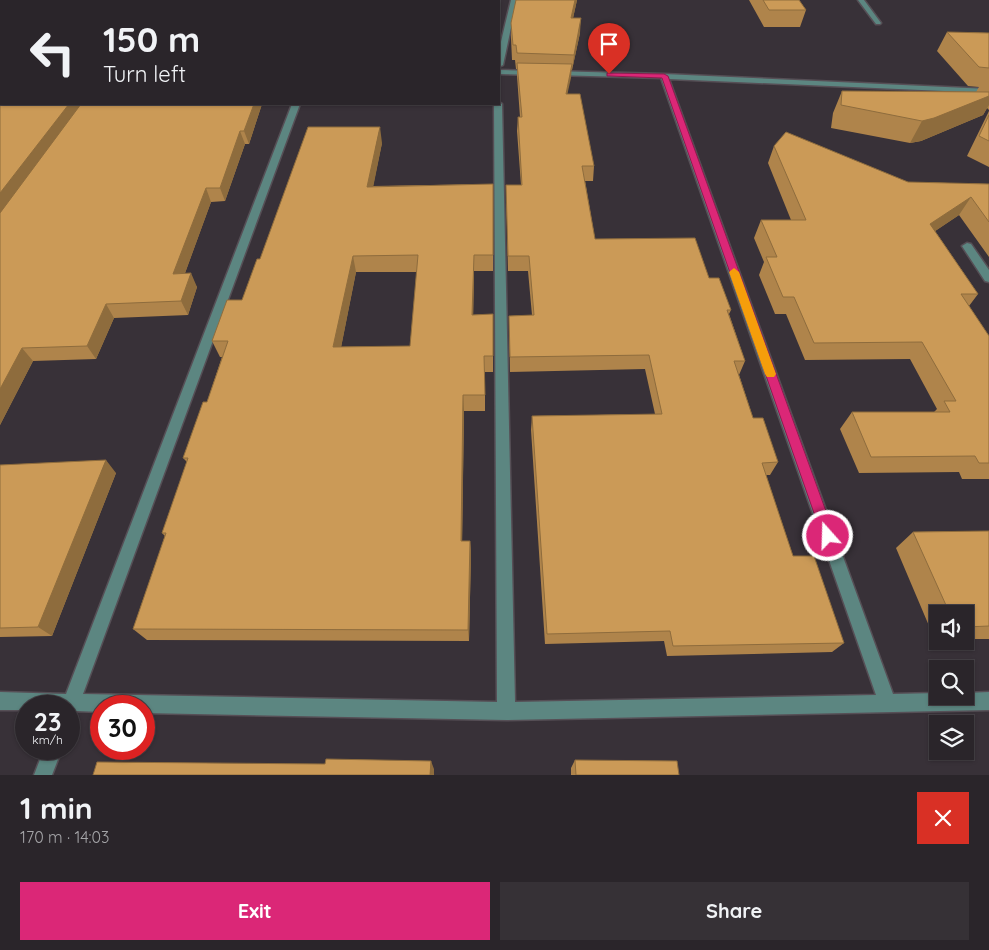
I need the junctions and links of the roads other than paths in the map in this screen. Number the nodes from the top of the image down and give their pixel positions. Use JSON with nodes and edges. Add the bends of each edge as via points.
{"nodes":[{"id":1,"x":514,"y":0,"type":"edge"},
{"id":2,"x":861,"y":0,"type":"edge"},
{"id":3,"x":878,"y":23,"type":"dead end"},
{"id":4,"x":500,"y":61,"type":"edge"},
{"id":5,"x":500,"y":72,"type":"edge"},
{"id":6,"x":664,"y":76,"type":"junction"},
{"id":7,"x":989,"y":91,"type":"edge"},
{"id":8,"x":296,"y":105,"type":"edge"},
{"id":9,"x":498,"y":105,"type":"edge"},
{"id":10,"x":967,"y":246,"type":"dead end"},
{"id":11,"x":989,"y":278,"type":"edge"},
{"id":12,"x":74,"y":695,"type":"edge"},
{"id":13,"x":0,"y":701,"type":"edge"},
{"id":14,"x":989,"y":701,"type":"edge"},
{"id":15,"x":15,"y":702,"type":"edge"},
{"id":16,"x":887,"y":702,"type":"junction"},
{"id":17,"x":80,"y":706,"type":"edge"},
{"id":18,"x":506,"y":711,"type":"junction"},
{"id":19,"x":49,"y":760,"type":"edge"},
{"id":20,"x":43,"y":775,"type":"edge"}],
"edges":[{"from":1,"to":4,"type":"street"},
{"from":2,"to":3,"type":"street"},
{"from":5,"to":6,"type":"street"},
{"from":6,"to":7,"type":"street"},
{"from":6,"to":16,"type":"street"},
{"from":8,"to":12,"type":"street"},
{"from":9,"to":18,"type":"street"},
{"from":10,"to":11,"type":"street"},
{"from":13,"to":15,"type":"street"},
{"from":14,"to":16,"type":"street"},
{"from":16,"to":18,"type":"street"},
{"from":17,"to":18,"type":"street"},
{"from":19,"to":20,"type":"street"}]}
